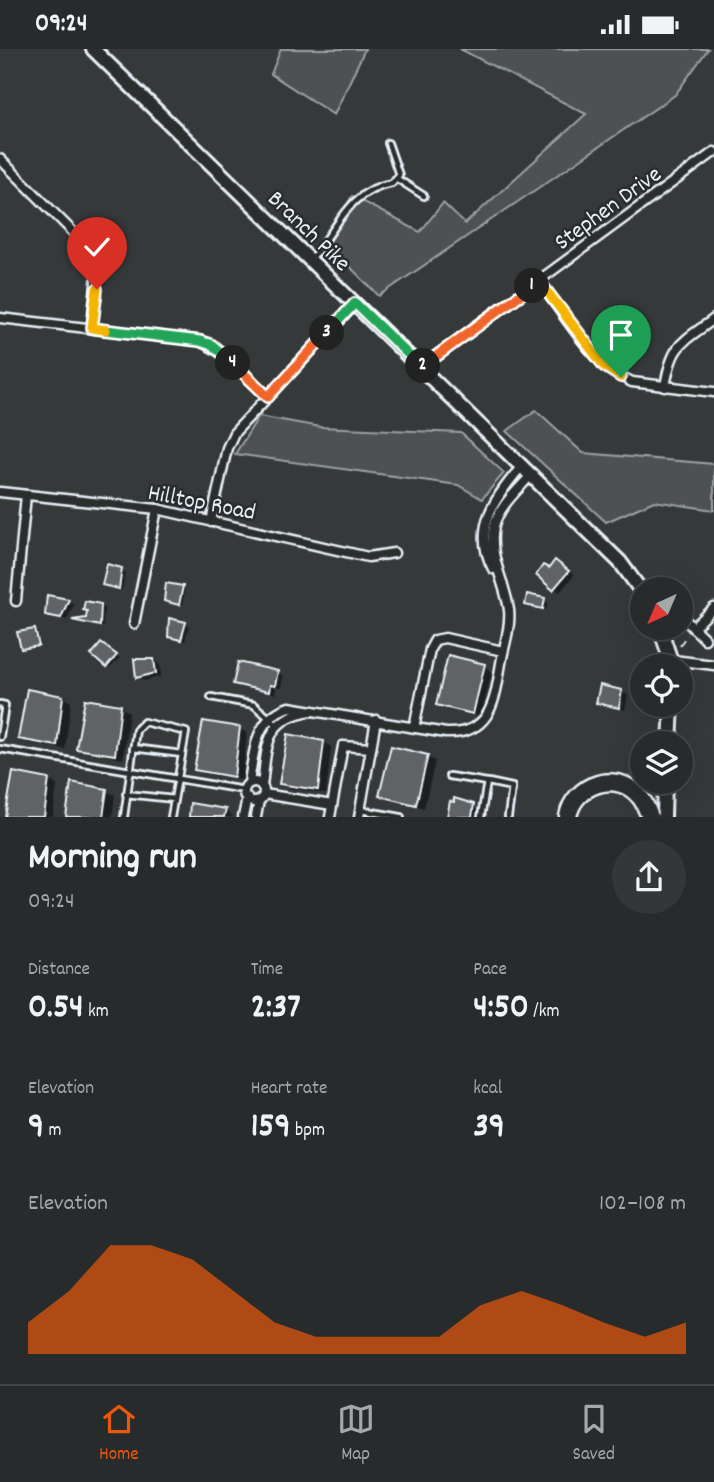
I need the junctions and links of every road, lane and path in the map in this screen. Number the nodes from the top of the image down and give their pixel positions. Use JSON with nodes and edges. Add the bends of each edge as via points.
{"nodes":[{"id":1,"x":93,"y":49,"type":"edge"},
{"id":2,"x":388,"y":143,"type":"dead end"},
{"id":3,"x":714,"y":152,"type":"edge"},
{"id":4,"x":0,"y":159,"type":"edge"},
{"id":5,"x":396,"y":179,"type":"junction"},
{"id":6,"x":424,"y":196,"type":"dead end"},
{"id":7,"x":310,"y":260,"type":"junction"},
{"id":8,"x":539,"y":281,"type":"junction"},
{"id":9,"x":355,"y":303,"type":"junction"},
{"id":10,"x":0,"y":318,"type":"edge"},
{"id":11,"x":714,"y":319,"type":"edge"},
{"id":12,"x":92,"y":328,"type":"junction"},
{"id":13,"x":421,"y":367,"type":"junction"},
{"id":14,"x":665,"y":387,"type":"junction"},
{"id":15,"x":714,"y":392,"type":"edge"},
{"id":16,"x":268,"y":397,"type":"junction"},
{"id":17,"x":527,"y":470,"type":"junction"},
{"id":18,"x":0,"y":492,"type":"edge"},
{"id":19,"x":26,"y":495,"type":"junction"},
{"id":20,"x":157,"y":509,"type":"junction"},
{"id":21,"x":211,"y":522,"type":"junction"},
{"id":22,"x":394,"y":553,"type":"dead end"},
{"id":23,"x":631,"y":577,"type":"edge"},
{"id":24,"x":16,"y":601,"type":"dead end"},
{"id":25,"x":714,"y":608,"type":"edge"},
{"id":26,"x":134,"y":624,"type":"dead end"},
{"id":27,"x":693,"y":627,"type":"edge"},
{"id":28,"x":693,"y":630,"type":"edge"},
{"id":29,"x":705,"y":639,"type":"dead end"},
{"id":30,"x":683,"y":641,"type":"edge"},
{"id":31,"x":680,"y":645,"type":"dead end"},
{"id":32,"x":503,"y":650,"type":"junction"},
{"id":33,"x":693,"y":664,"type":"edge"},
{"id":34,"x":714,"y":665,"type":"edge"},
{"id":35,"x":211,"y":697,"type":"dead end"},
{"id":36,"x":0,"y":704,"type":"edge"},
{"id":37,"x":315,"y":711,"type":"junction"},
{"id":38,"x":269,"y":717,"type":"junction"},
{"id":39,"x":376,"y":720,"type":"junction"},
{"id":40,"x":277,"y":725,"type":"junction"},
{"id":41,"x":415,"y":728,"type":"junction"},
{"id":42,"x":0,"y":737,"type":"edge"},
{"id":43,"x":133,"y":748,"type":"junction"},
{"id":44,"x":371,"y":748,"type":"junction"},
{"id":45,"x":0,"y":749,"type":"edge"},
{"id":46,"x":182,"y":754,"type":"junction"},
{"id":47,"x":129,"y":771,"type":"junction"},
{"id":48,"x":449,"y":776,"type":"dead end"},
{"id":49,"x":177,"y":779,"type":"junction"},
{"id":50,"x":487,"y":782,"type":"junction"},
{"id":51,"x":246,"y":791,"type":"junction"},
{"id":52,"x":126,"y":793,"type":"junction"},
{"id":53,"x":262,"y":793,"type":"junction"},
{"id":54,"x":665,"y":794,"type":"edge"},
{"id":55,"x":174,"y":799,"type":"junction"},
{"id":56,"x":332,"y":804,"type":"junction"},
{"id":57,"x":359,"y":813,"type":"edge"},
{"id":58,"x":124,"y":817,"type":"edge"},
{"id":59,"x":171,"y":817,"type":"edge"},
{"id":60,"x":243,"y":817,"type":"edge"},
{"id":61,"x":256,"y":817,"type":"edge"},
{"id":62,"x":330,"y":817,"type":"edge"},
{"id":63,"x":401,"y":817,"type":"edge"},
{"id":64,"x":481,"y":817,"type":"edge"},
{"id":65,"x":509,"y":817,"type":"edge"},
{"id":66,"x":568,"y":817,"type":"edge"},
{"id":67,"x":650,"y":817,"type":"edge"},
{"id":68,"x":664,"y":817,"type":"edge"}],
"edges":[{"from":1,"to":7,"type":"street","name":"Branch Pike"},
{"from":2,"to":5,"type":"lane","via":[[399,175]]},
{"from":3,"to":8,"type":"street","name":"Stephen Drive"},
{"from":4,"to":12,"type":"street","via":[[88,247],[97,273]]},
{"from":5,"to":6,"type":"lane"},
{"from":5,"to":7,"type":"lane","via":[[356,198]]},
{"from":7,"to":9,"type":"street","name":"Branch Pike"},
{"from":8,"to":13,"type":"street","name":"Stephen Drive"},
{"from":8,"to":14,"type":"street","via":[[604,366],[632,382]]},
{"from":9,"to":13,"type":"street","name":"Branch Pike"},
{"from":9,"to":16,"type":"street"},
{"from":10,"to":12,"type":"street"},
{"from":11,"to":14,"type":"street","via":[[675,348]]},
{"from":12,"to":16,"type":"street","via":[[212,345]]},
{"from":13,"to":17,"type":"street","name":"Branch Pike"},
{"from":14,"to":15,"type":"street"},
{"from":16,"to":21,"type":"street","via":[[230,441]]},
{"from":17,"to":23,"type":"street","name":"Branch Pike"},
{"from":17,"to":32,"type":"street","via":[[495,524],[492,544],[509,613]]},
{"from":18,"to":19,"type":"street","name":"Hilltop Road"},
{"from":19,"to":20,"type":"street","name":"Hilltop Road"},
{"from":19,"to":24,"type":"street"},
{"from":20,"to":21,"type":"street","name":"Hilltop Road"},
{"from":20,"to":26,"type":"street"},
{"from":21,"to":22,"type":"street","name":"Hilltop Road","via":[[368,557]]},
{"from":25,"to":27,"type":"street"},
{"from":28,"to":29,"type":"street"},
{"from":30,"to":31,"type":"path"},
{"from":32,"to":41,"type":"street","via":[[494,703],[480,724],[460,734]]},
{"from":32,"to":41,"type":"street","via":[[435,640]]},
{"from":33,"to":34,"type":"street"},
{"from":35,"to":38,"type":"lane","via":[[254,705]]},
{"from":36,"to":42,"type":"lane","via":[[5,705]]},
{"from":37,"to":38,"type":"street","via":[[295,706]]},
{"from":37,"to":39,"type":"street"},
{"from":37,"to":40,"type":"street","via":[[296,714]]},
{"from":38,"to":40,"type":"lane"},
{"from":38,"to":51,"type":"street","via":[[259,731]]},
{"from":39,"to":41,"type":"street"},
{"from":39,"to":44,"type":"street"},
{"from":40,"to":53,"type":"street","via":[[267,747]]},
{"from":43,"to":46,"type":"lane"},
{"from":43,"to":46,"type":"lane","via":[[136,730],[144,722],[183,729]]},
{"from":43,"to":47,"type":"lane"},
{"from":44,"to":56,"type":"street","via":[[343,746]]},
{"from":44,"to":57,"type":"street"},
{"from":45,"to":47,"type":"lane"},
{"from":46,"to":49,"type":"lane"},
{"from":47,"to":49,"type":"lane"},
{"from":47,"to":52,"type":"lane"},
{"from":48,"to":50,"type":"lane"},
{"from":49,"to":51,"type":"lane"},
{"from":49,"to":55,"type":"lane"},
{"from":50,"to":64,"type":"lane"},
{"from":50,"to":65,"type":"lane","via":[[512,787]]},
{"from":51,"to":53,"type":"street"},
{"from":51,"to":53,"type":"street","via":[[259,783]]},
{"from":51,"to":60,"type":"street"},
{"from":52,"to":55,"type":"lane"},
{"from":52,"to":58,"type":"lane"},
{"from":53,"to":56,"type":"street"},
{"from":53,"to":61,"type":"street"},
{"from":54,"to":68,"type":"street"},
{"from":55,"to":59,"type":"lane"},
{"from":56,"to":62,"type":"street"},
{"from":57,"to":63,"type":"lane"},
{"from":66,"to":67,"type":"highway","via":[[581,793],[609,782],[633,790]]}]}
